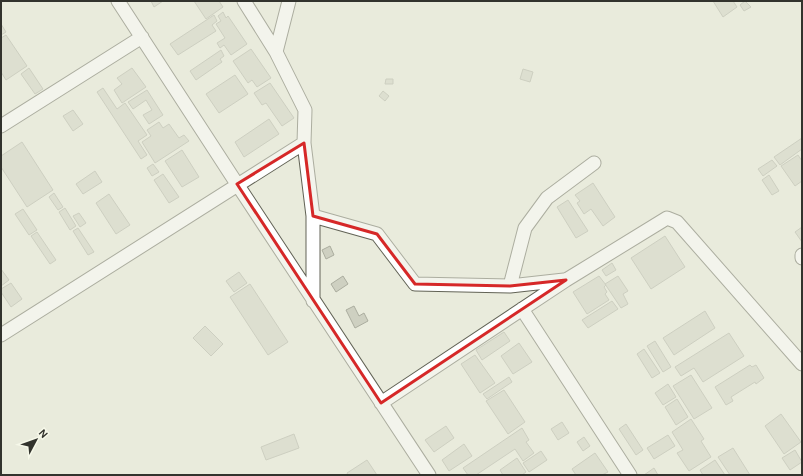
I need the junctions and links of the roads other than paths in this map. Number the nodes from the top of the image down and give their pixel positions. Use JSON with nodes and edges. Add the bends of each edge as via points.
{"nodes":[{"id":1,"x":118,"y":1,"type":"edge"},
{"id":2,"x":244,"y":1,"type":"edge"},
{"id":3,"x":289,"y":1,"type":"edge"},
{"id":4,"x":142,"y":37,"type":"junction"},
{"id":5,"x":276,"y":52,"type":"junction"},
{"id":6,"x":1,"y":126,"type":"edge"},
{"id":7,"x":304,"y":143,"type":"junction"},
{"id":8,"x":594,"y":163,"type":"dead end"},
{"id":9,"x":237,"y":184,"type":"junction"},
{"id":10,"x":313,"y":216,"type":"junction"},
{"id":11,"x":566,"y":280,"type":"junction"},
{"id":12,"x":510,"y":286,"type":"junction"},
{"id":13,"x":313,"y":301,"type":"junction"},
{"id":14,"x":522,"y":310,"type":"junction"},
{"id":15,"x":1,"y":335,"type":"edge"},
{"id":16,"x":802,"y":364,"type":"edge"},
{"id":17,"x":381,"y":403,"type":"junction"},
{"id":18,"x":429,"y":475,"type":"edge"},
{"id":19,"x":630,"y":475,"type":"edge"}],
"edges":[{"from":1,"to":4,"type":"street"},
{"from":2,"to":5,"type":"street"},
{"from":3,"to":5,"type":"street"},
{"from":4,"to":6,"type":"street"},
{"from":4,"to":9,"type":"street"},
{"from":5,"to":7,"type":"street","via":[[305,110]]},
{"from":7,"to":9,"type":"street"},
{"from":7,"to":10,"type":"street"},
{"from":8,"to":12,"type":"street","via":[[546,198],[525,228]]},
{"from":9,"to":13,"type":"street"},
{"from":9,"to":15,"type":"street"},
{"from":10,"to":12,"type":"street","via":[[377,234],[415,284]]},
{"from":10,"to":13,"type":"street"},
{"from":11,"to":12,"type":"street"},
{"from":11,"to":14,"type":"street"},
{"from":11,"to":16,"type":"street","via":[[667,218],[677,222]]},
{"from":13,"to":17,"type":"street"},
{"from":14,"to":17,"type":"street"},
{"from":14,"to":19,"type":"street"},
{"from":17,"to":18,"type":"street"}]}
